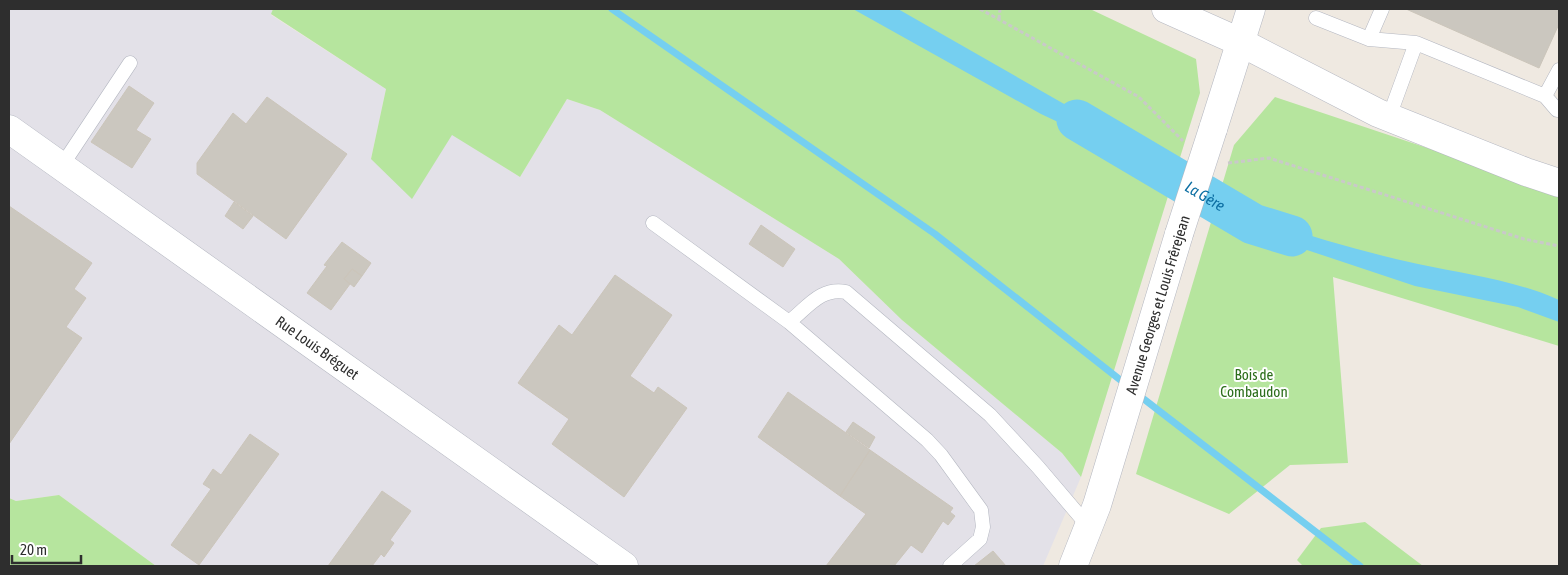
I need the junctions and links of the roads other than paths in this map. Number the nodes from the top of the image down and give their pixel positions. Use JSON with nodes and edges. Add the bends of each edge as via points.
{"nodes":[{"id":1,"x":1166,"y":9,"type":"edge"},
{"id":2,"x":1251,"y":9,"type":"edge"},
{"id":3,"x":1382,"y":9,"type":"edge"},
{"id":4,"x":1316,"y":18,"type":"dead end"},
{"id":5,"x":1369,"y":39,"type":"junction"},
{"id":6,"x":1240,"y":42,"type":"junction"},
{"id":7,"x":1416,"y":43,"type":"junction"},
{"id":8,"x":130,"y":62,"type":"dead end"},
{"id":9,"x":1559,"y":70,"type":"edge"},
{"id":10,"x":1545,"y":96,"type":"junction"},
{"id":11,"x":1559,"y":110,"type":"edge"},
{"id":12,"x":1389,"y":117,"type":"junction"},
{"id":13,"x":9,"y":129,"type":"edge"},
{"id":14,"x":61,"y":167,"type":"junction"},
{"id":15,"x":1559,"y":183,"type":"edge"},
{"id":16,"x":653,"y":223,"type":"dead end"},
{"id":17,"x":790,"y":322,"type":"junction"},
{"id":18,"x":1089,"y":527,"type":"junction"},
{"id":19,"x":624,"y":566,"type":"edge"},
{"id":20,"x":950,"y":566,"type":"edge"},
{"id":21,"x":1073,"y":566,"type":"edge"}],
"edges":[{"from":1,"to":6,"type":"street"},
{"from":2,"to":6,"type":"street","name":"Avenue Georges et Louis Frêrejean"},
{"from":3,"to":5,"type":"lane"},
{"from":4,"to":5,"type":"lane"},
{"from":5,"to":7,"type":"lane"},
{"from":6,"to":12,"type":"street"},
{"from":6,"to":18,"type":"street","name":"Avenue Georges et Louis Frêrejean","bridge":true},
{"from":7,"to":10,"type":"lane"},
{"from":7,"to":12,"type":"lane"},
{"from":8,"to":14,"type":"lane"},
{"from":9,"to":10,"type":"lane"},
{"from":10,"to":11,"type":"lane"},
{"from":12,"to":15,"type":"street"},
{"from":13,"to":14,"type":"street","name":"Rue Louis Bréguet"},
{"from":14,"to":19,"type":"street","name":"Rue Louis Bréguet"},
{"from":16,"to":17,"type":"lane"},
{"from":17,"to":18,"type":"lane","via":[[822,294],[836,290],[846,292],[990,415]]},
{"from":17,"to":20,"type":"lane","via":[[926,440],[941,455],[981,510],[983,527],[980,539]]},
{"from":18,"to":21,"type":"street","name":"Avenue Georges et Louis Frêrejean"}]}
